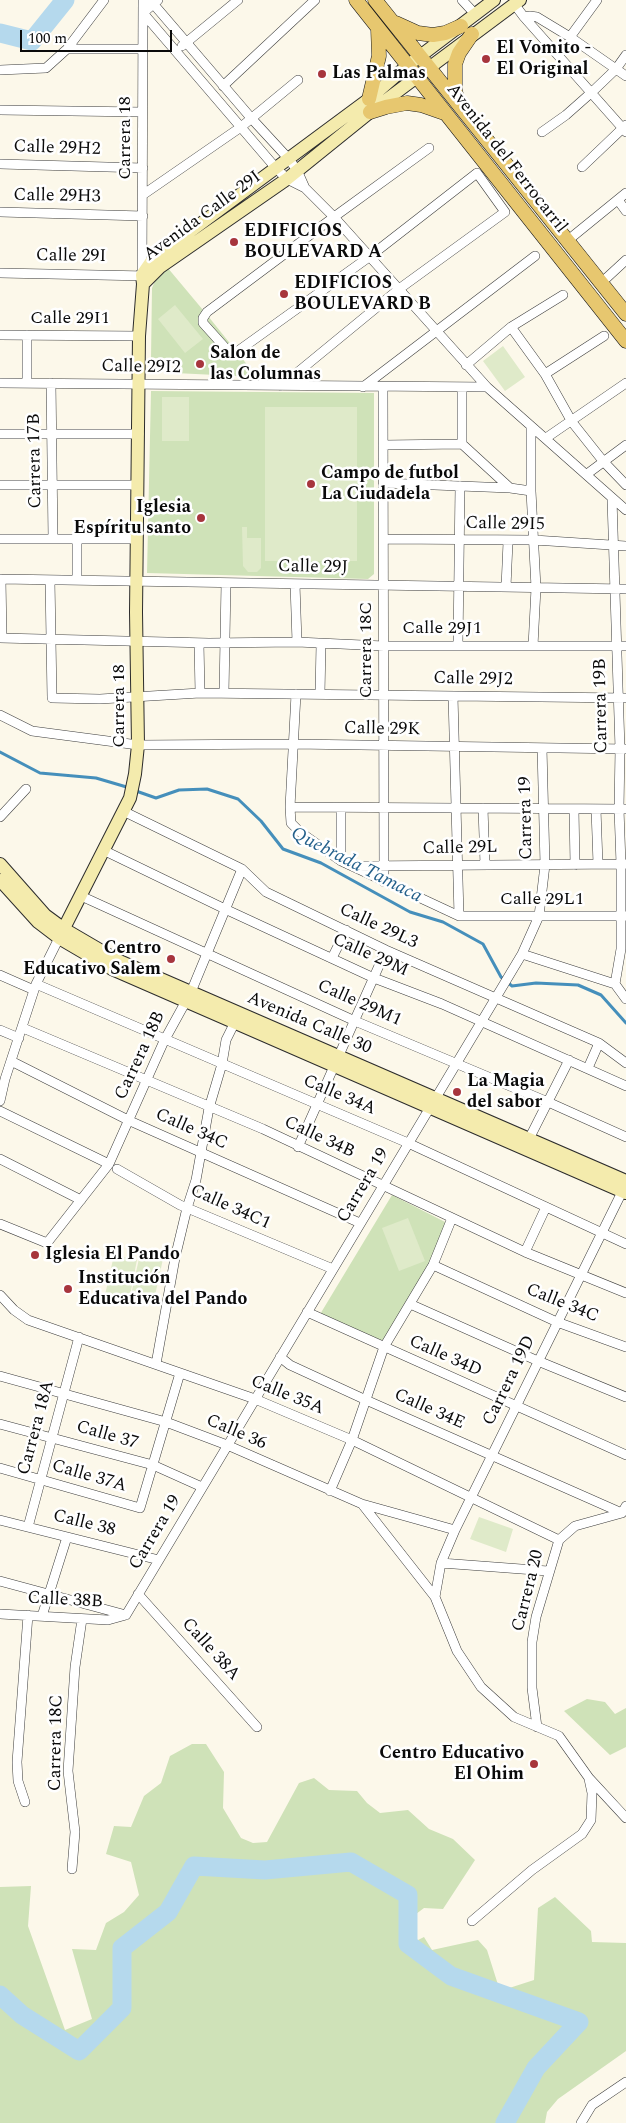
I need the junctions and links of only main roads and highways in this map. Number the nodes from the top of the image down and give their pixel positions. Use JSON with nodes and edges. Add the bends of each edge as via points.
{"nodes":[{"id":1,"x":356,"y":0,"type":"edge"},
{"id":2,"x":374,"y":0,"type":"edge"},
{"id":3,"x":494,"y":0,"type":"edge"},
{"id":4,"x":518,"y":2,"type":"edge"},
{"id":5,"x":390,"y":19,"type":"junction"},
{"id":6,"x":378,"y":29,"type":"junction"},
{"id":7,"x":467,"y":30,"type":"junction"},
{"id":8,"x":425,"y":63,"type":"junction"},
{"id":9,"x":407,"y":66,"type":"junction"},
{"id":10,"x":416,"y":78,"type":"junction"},
{"id":11,"x":369,"y":105,"type":"junction"},
{"id":12,"x":460,"y":107,"type":"junction"},
{"id":13,"x":447,"y":115,"type":"junction"},
{"id":14,"x":145,"y":278,"type":"junction"},
{"id":15,"x":626,"y":314,"type":"edge"},
{"id":16,"x":626,"y":341,"type":"edge"},
{"id":17,"x":0,"y":864,"type":"edge"},
{"id":18,"x":0,"y":880,"type":"edge"},
{"id":19,"x":62,"y":933,"type":"junction"},
{"id":20,"x":188,"y":996,"type":"junction"},
{"id":21,"x":338,"y":1061,"type":"junction"},
{"id":22,"x":433,"y":1102,"type":"junction"},
{"id":23,"x":625,"y":1187,"type":"edge"}],
"edges":[{"from":1,"to":6,"type":"main road","name":"Avenida del Ferrocarril"},
{"from":2,"to":5,"type":"main road","name":"Avenida del Ferrocarril"},
{"from":3,"to":7,"type":"main road","via":[[476,15]]},
{"from":4,"to":7,"type":"main road"},
{"from":5,"to":7,"type":"main road","via":[[418,33],[432,35]]},
{"from":5,"to":8,"type":"main road","name":"Avenida del Ferrocarril"},
{"from":6,"to":9,"type":"main road","name":"Avenida del Ferrocarril"},
{"from":6,"to":11,"type":"main road","via":[[379,56]]},
{"from":7,"to":8,"type":"main road"},
{"from":7,"to":12,"type":"main road","via":[[455,64],[455,91]]},
{"from":8,"to":9,"type":"main road","name":"Avenida Calle 29I"},
{"from":8,"to":10,"type":"main road","name":"Avenida Calle 29I"},
{"from":8,"to":12,"type":"main road","name":"Avenida del Ferrocarril"},
{"from":9,"to":10,"type":"main road","name":"Avenida del Ferrocarril"},
{"from":9,"to":11,"type":"main road","name":"Avenida Calle 29I"},
{"from":10,"to":11,"type":"main road","name":"Avenida Calle 29I"},
{"from":10,"to":13,"type":"main road","name":"Avenida del Ferrocarril"},
{"from":11,"to":13,"type":"main road","via":[[407,104],[434,108]]},
{"from":11,"to":14,"type":"main road","name":"Avenida Calle 29I","via":[[287,178]]},
{"from":11,"to":14,"type":"main road","name":"Avenida Calle 29I","via":[[287,158],[153,259]]},
{"from":12,"to":15,"type":"main road","name":"Avenida del Ferrocarril"},
{"from":13,"to":16,"type":"main road","name":"Avenida del Ferrocarril"},
{"from":14,"to":19,"type":"main road","name":"Carrera 18","via":[[139,336],[136,774],[130,798]]},
{"from":17,"to":19,"type":"main road","name":"Avenida Calle 30"},
{"from":18,"to":19,"type":"main road","name":"Avenida Calle 30","via":[[38,922]]},
{"from":19,"to":20,"type":"main road","name":"Avenida Calle 30","via":[[112,968]]},
{"from":20,"to":21,"type":"main road","name":"Avenida Calle 30"},
{"from":20,"to":21,"type":"main road","name":"Avenida Calle 30","via":[[235,1022]]},
{"from":21,"to":22,"type":"main road","name":"Avenida Calle 30"},
{"from":22,"to":23,"type":"main road","name":"Avenida Calle 30"},
{"from":22,"to":23,"type":"main road","name":"Avenida Calle 30","via":[[529,1139]]}]}
